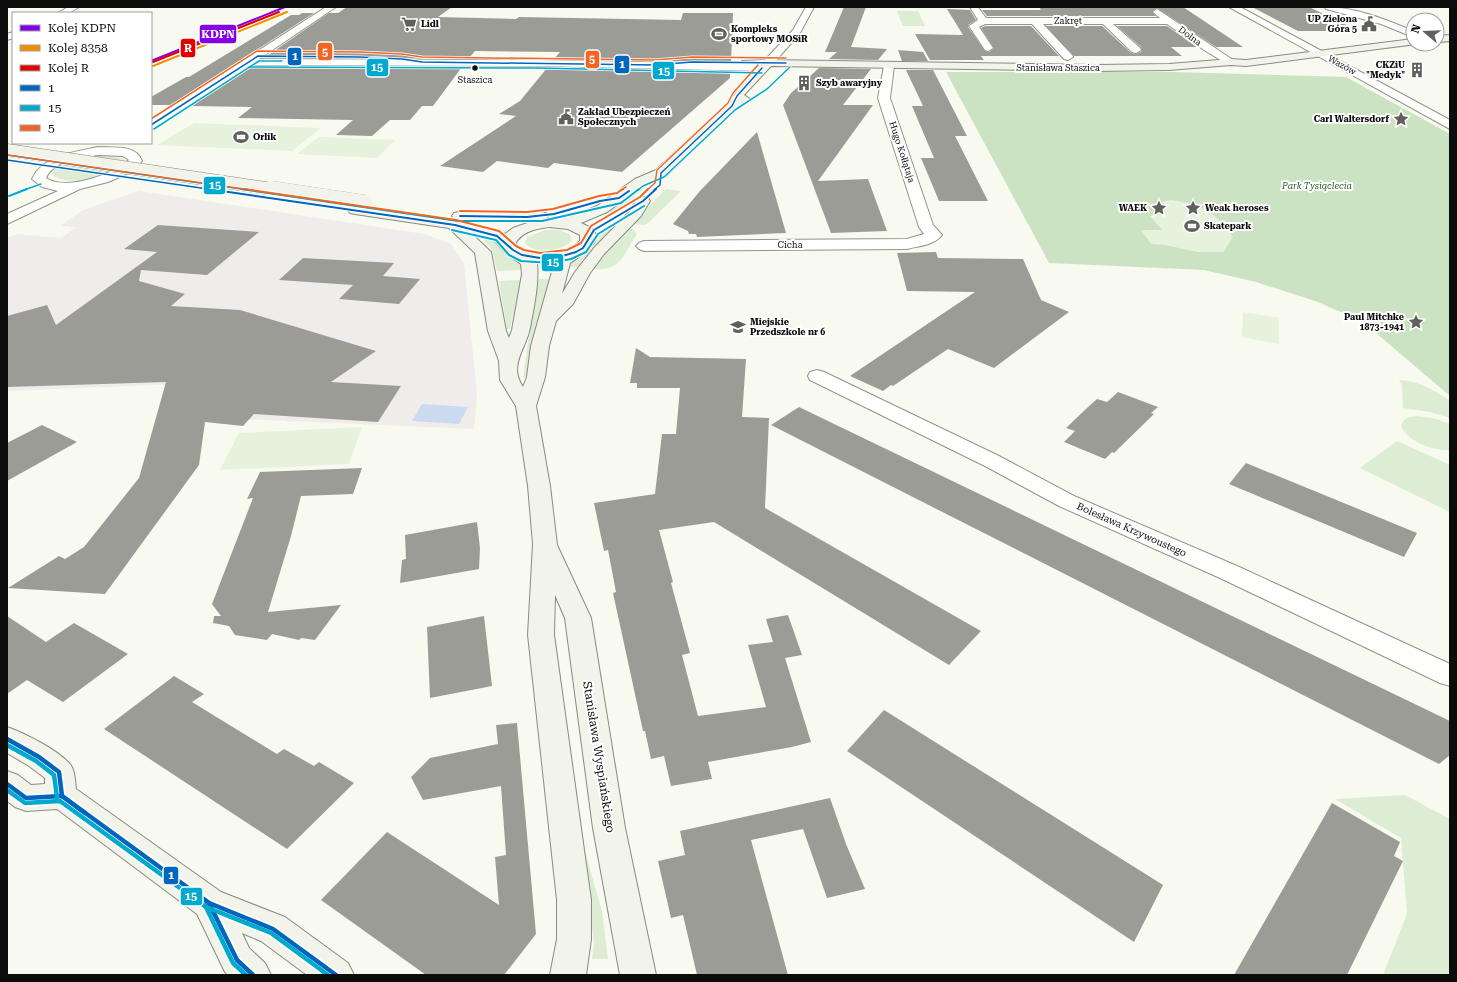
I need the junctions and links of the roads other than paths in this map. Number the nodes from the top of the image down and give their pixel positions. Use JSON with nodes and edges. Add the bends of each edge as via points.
{"nodes":[{"id":1,"x":75,"y":7,"type":"edge"},
{"id":2,"x":332,"y":7,"type":"edge"},
{"id":3,"x":810,"y":7,"type":"edge"},
{"id":4,"x":974,"y":7,"type":"edge"},
{"id":5,"x":1150,"y":7,"type":"edge"},
{"id":6,"x":1233,"y":7,"type":"edge"},
{"id":7,"x":1329,"y":7,"type":"edge"},
{"id":8,"x":64,"y":12,"type":"edge"},
{"id":9,"x":983,"y":21,"type":"junction"},
{"id":10,"x":1036,"y":21,"type":"junction"},
{"id":11,"x":1105,"y":21,"type":"junction"},
{"id":12,"x":1169,"y":21,"type":"junction"},
{"id":13,"x":797,"y":31,"type":"junction"},
{"id":14,"x":1405,"y":31,"type":"edge"},
{"id":15,"x":1405,"y":35,"type":"edge"},
{"id":16,"x":1405,"y":43,"type":"edge"},
{"id":17,"x":988,"y":48,"type":"dead end"},
{"id":18,"x":1307,"y":48,"type":"junction"},
{"id":19,"x":1136,"y":50,"type":"dead end"},
{"id":20,"x":1320,"y":53,"type":"junction"},
{"id":21,"x":1068,"y":57,"type":"dead end"},
{"id":22,"x":253,"y":59,"type":"junction"},
{"id":23,"x":1231,"y":62,"type":"junction"},
{"id":24,"x":765,"y":65,"type":"junction"},
{"id":25,"x":783,"y":66,"type":"junction"},
{"id":26,"x":887,"y":66,"type":"junction"},
{"id":27,"x":732,"y":106,"type":"junction"},
{"id":28,"x":1450,"y":125,"type":"edge"},
{"id":29,"x":153,"y":126,"type":"edge"},
{"id":30,"x":125,"y":146,"type":"edge"},
{"id":31,"x":7,"y":150,"type":"edge"},
{"id":32,"x":7,"y":160,"type":"edge"},
{"id":33,"x":660,"y":173,"type":"junction"},
{"id":34,"x":46,"y":185,"type":"junction"},
{"id":35,"x":78,"y":186,"type":"junction"},
{"id":36,"x":619,"y":198,"type":"junction"},
{"id":37,"x":643,"y":201,"type":"junction"},
{"id":38,"x":360,"y":206,"type":"junction"},
{"id":39,"x":7,"y":210,"type":"edge"},
{"id":40,"x":7,"y":220,"type":"edge"},
{"id":41,"x":457,"y":221,"type":"junction"},
{"id":42,"x":558,"y":223,"type":"junction"},
{"id":43,"x":540,"y":224,"type":"junction"},
{"id":44,"x":589,"y":236,"type":"junction"},
{"id":45,"x":934,"y":236,"type":"joint"},
{"id":46,"x":644,"y":246,"type":"dead end"},
{"id":47,"x":512,"y":248,"type":"junction"},
{"id":48,"x":574,"y":253,"type":"junction"},
{"id":49,"x":548,"y":319,"type":"junction"},
{"id":50,"x":508,"y":361,"type":"junction"},
{"id":51,"x":817,"y":376,"type":"dead end"},
{"id":52,"x":526,"y":406,"type":"junction"},
{"id":53,"x":545,"y":544,"type":"junction"},
{"id":54,"x":1450,"y":676,"type":"edge"},
{"id":55,"x":7,"y":739,"type":"edge"},
{"id":56,"x":11,"y":793,"type":"edge"},
{"id":57,"x":62,"y":796,"type":"junction"},
{"id":58,"x":209,"y":903,"type":"junction"},
{"id":59,"x":253,"y":975,"type":"edge"},
{"id":60,"x":336,"y":975,"type":"edge"},
{"id":61,"x":568,"y":975,"type":"edge"},
{"id":62,"x":638,"y":975,"type":"edge"}],
"edges":[{"from":1,"to":8,"type":"street"},
{"from":2,"to":22,"type":"street"},
{"from":3,"to":13,"type":"street"},
{"from":4,"to":9,"type":"street"},
{"from":5,"to":12,"type":"street","name":"Dolna"},
{"from":6,"to":18,"type":"street","name":"Wazów"},
{"from":7,"to":14,"type":"street","via":[[1384,22]]},
{"from":9,"to":10,"type":"street","name":"Zakręt"},
{"from":9,"to":17,"type":"street","via":[[974,26]]},
{"from":10,"to":11,"type":"street","name":"Zakręt"},
{"from":10,"to":21,"type":"street"},
{"from":11,"to":12,"type":"street","name":"Zakręt"},
{"from":11,"to":19,"type":"street"},
{"from":12,"to":23,"type":"street","name":"Dolna"},
{"from":13,"to":24,"type":"street"},
{"from":13,"to":25,"type":"street","via":[[799,36],[794,50]]},
{"from":15,"to":18,"type":"street","name":"Stanisława Staszica"},
{"from":16,"to":20,"type":"street","name":"Stanisława Staszica"},
{"from":18,"to":20,"type":"street","name":"Wazów"},
{"from":18,"to":23,"type":"street","name":"Stanisława Staszica","via":[[1236,58]]},
{"from":20,"to":23,"type":"street","name":"Stanisława Staszica","via":[[1246,63]]},
{"from":20,"to":28,"type":"street","name":"Wazów"},
{"from":22,"to":24,"type":"street","name":"Stanisława Staszica","via":[[690,67]]},
{"from":22,"to":29,"type":"street"},
{"from":23,"to":26,"type":"street","name":"Stanisława Staszica","via":[[1133,68]]},
{"from":24,"to":25,"type":"street","name":"Stanisława Staszica"},
{"from":24,"to":27,"type":"street","via":[[737,96]]},
{"from":25,"to":26,"type":"street","name":"Stanisława Staszica"},
{"from":25,"to":27,"type":"street","via":[[764,85]]},
{"from":26,"to":45,"type":"street","name":"Hugo Kołłątaja","via":[[889,76],[884,98],[926,227]]},
{"from":27,"to":33,"type":"street"},
{"from":30,"to":34,"type":"street","via":[[64,160],[45,169],[39,179]]},
{"from":30,"to":35,"type":"street","via":[[136,161],[131,167],[105,179]]},
{"from":31,"to":38,"type":"street","bridge":true},
{"from":32,"to":38,"type":"street","via":[[128,179]]},
{"from":33,"to":36,"type":"street","via":[[640,182]]},
{"from":33,"to":37,"type":"street","via":[[660,185]]},
{"from":34,"to":35,"type":"street"},
{"from":34,"to":39,"type":"street","via":[[31,199]]},
{"from":35,"to":40,"type":"street"},
{"from":36,"to":41,"type":"street","via":[[541,216]]},
{"from":36,"to":42,"type":"street","via":[[577,220]]},
{"from":37,"to":44,"type":"street","via":[[600,226]]},
{"from":37,"to":49,"type":"street","via":[[636,213],[599,251],[567,300]]},
{"from":38,"to":41,"type":"street"},
{"from":41,"to":43,"type":"street"},
{"from":41,"to":47,"type":"street","via":[[498,236]]},
{"from":41,"to":50,"type":"street","via":[[483,252],[497,330]]},
{"from":42,"to":43,"type":"street"},
{"from":42,"to":44,"type":"street","via":[[579,227]]},
{"from":43,"to":47,"type":"street","via":[[517,231],[509,238]]},
{"from":44,"to":48,"type":"street","name":"Stanisława Wyspiańskiego","via":[[584,248]]},
{"from":45,"to":46,"type":"street","name":"Cicha","via":[[907,244]]},
{"from":47,"to":48,"type":"street","via":[[529,257],[558,257]]},
{"from":47,"to":50,"type":"street","name":"Stanisława Wyspiańskiego","via":[[529,262],[530,274],[521,330]]},
{"from":48,"to":49,"type":"street","name":"Stanisława Wyspiańskiego","via":[[563,261]]},
{"from":49,"to":52,"type":"street","name":"Stanisława Wyspiańskiego","via":[[540,346],[536,377]]},
{"from":50,"to":52,"type":"street","name":"Stanisława Wyspiańskiego","via":[[509,380]]},
{"from":51,"to":54,"type":"street","name":"Bolesława Krzywoustego","via":[[1071,502],[1244,579]]},
{"from":52,"to":53,"type":"street","name":"Stanisława Wyspiańskiego"},
{"from":53,"to":61,"type":"street","name":"Stanisława Wyspiańskiego","via":[[541,635],[574,900],[574,939]]},
{"from":53,"to":62,"type":"street","name":"Stanisława Wyspiańskiego","via":[[578,618],[609,828]]},
{"from":55,"to":57,"type":"street","via":[[59,772]]},
{"from":56,"to":57,"type":"street","via":[[26,798]]},
{"from":57,"to":58,"type":"street"},
{"from":58,"to":59,"type":"street","via":[[237,960]]},
{"from":58,"to":60,"type":"street","via":[[273,929]]}]}
